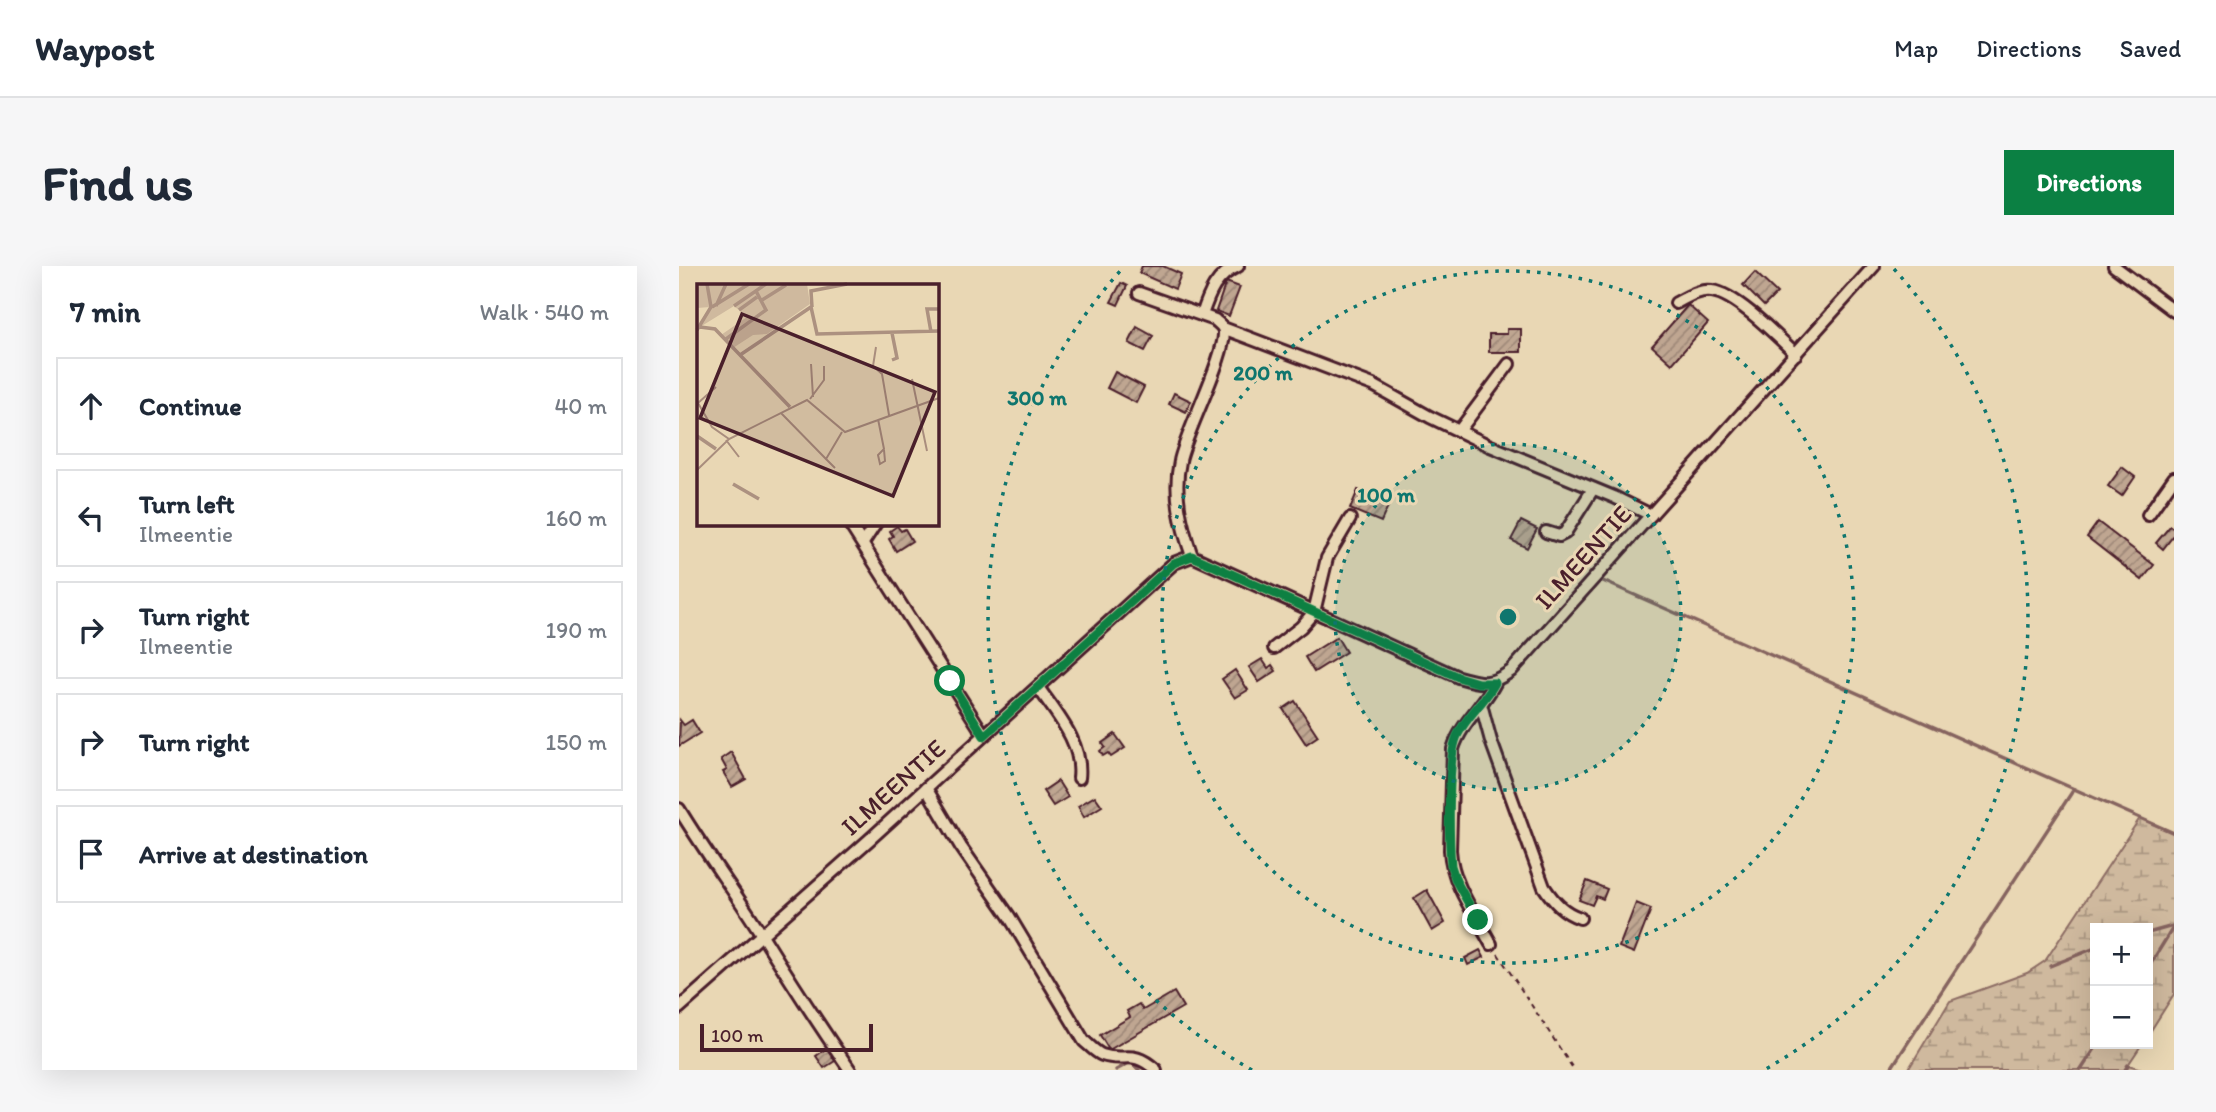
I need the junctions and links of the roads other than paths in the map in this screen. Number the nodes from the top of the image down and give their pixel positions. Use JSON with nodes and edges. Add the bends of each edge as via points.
{"nodes":[{"id":1,"x":1238,"y":266,"type":"edge"},
{"id":2,"x":1874,"y":266,"type":"edge"},
{"id":3,"x":2114,"y":266,"type":"edge"},
{"id":4,"x":1139,"y":293,"type":"dead end"},
{"id":5,"x":1676,"y":303,"type":"dead end"},
{"id":6,"x":2174,"y":311,"type":"edge"},
{"id":7,"x":1202,"y":315,"type":"junction"},
{"id":8,"x":1223,"y":328,"type":"junction"},
{"id":9,"x":1796,"y":354,"type":"junction"},
{"id":10,"x":1509,"y":364,"type":"dead end"},
{"id":11,"x":1459,"y":431,"type":"junction"},
{"id":12,"x":2174,"y":478,"type":"edge"},
{"id":13,"x":1593,"y":489,"type":"junction"},
{"id":14,"x":2148,"y":515,"type":"dead end"},
{"id":15,"x":1651,"y":516,"type":"junction"},
{"id":16,"x":1350,"y":519,"type":"dead end"},
{"id":17,"x":850,"y":525,"type":"edge"},
{"id":18,"x":875,"y":525,"type":"edge"},
{"id":19,"x":1546,"y":532,"type":"dead end"},
{"id":20,"x":863,"y":543,"type":"junction"},
{"id":21,"x":1192,"y":556,"type":"junction"},
{"id":22,"x":1314,"y":612,"type":"junction"},
{"id":23,"x":1274,"y":648,"type":"dead end"},
{"id":24,"x":1495,"y":683,"type":"junction"},
{"id":25,"x":1038,"y":687,"type":"junction"},
{"id":26,"x":1481,"y":705,"type":"junction"},
{"id":27,"x":984,"y":736,"type":"junction"},
{"id":28,"x":1079,"y":778,"type":"dead end"},
{"id":29,"x":926,"y":788,"type":"junction"},
{"id":30,"x":679,"y":808,"type":"edge"},
{"id":31,"x":1580,"y":918,"type":"dead end"},
{"id":32,"x":762,"y":934,"type":"junction"},
{"id":33,"x":1491,"y":944,"type":"road end"},
{"id":34,"x":679,"y":1008,"type":"edge"},
{"id":35,"x":850,"y":1070,"type":"edge"},
{"id":36,"x":1156,"y":1070,"type":"edge"}],
"edges":[{"from":1,"to":7,"type":"street","via":[[1217,281]]},
{"from":2,"to":9,"type":"street","name":"ILMEENTIE"},
{"from":3,"to":6,"type":"street"},
{"from":4,"to":7,"type":"street"},
{"from":5,"to":9,"type":"street","via":[[1710,290],[1727,295]]},
{"from":7,"to":8,"type":"street"},
{"from":8,"to":11,"type":"street","via":[[1373,385]]},
{"from":8,"to":21,"type":"street","via":[[1212,375],[1180,460],[1177,489]]},
{"from":9,"to":15,"type":"street","name":"ILMEENTIE"},
{"from":10,"to":11,"type":"street"},
{"from":11,"to":13,"type":"street"},
{"from":12,"to":14,"type":"street"},
{"from":13,"to":15,"type":"street"},
{"from":13,"to":19,"type":"street","via":[[1565,533]]},
{"from":15,"to":24,"type":"street","name":"ILMEENTIE","via":[[1511,671]]},
{"from":16,"to":22,"type":"street","via":[[1327,558]]},
{"from":17,"to":20,"type":"street"},
{"from":18,"to":20,"type":"street"},
{"from":20,"to":27,"type":"street"},
{"from":21,"to":22,"type":"street"},
{"from":21,"to":25,"type":"street","name":"ILMEENTIE","via":[[1174,563]]},
{"from":22,"to":23,"type":"street"},
{"from":22,"to":24,"type":"street","via":[[1458,677]]},
{"from":24,"to":26,"type":"street","name":"ILMEENTIE"},
{"from":25,"to":27,"type":"street","name":"ILMEENTIE"},
{"from":25,"to":28,"type":"street","via":[[1075,744],[1081,763]]},
{"from":26,"to":31,"type":"street","via":[[1544,887],[1567,914]]},
{"from":26,"to":33,"type":"street","name":"ILMEENTIE","via":[[1453,748],[1450,850],[1456,881]]},
{"from":27,"to":29,"type":"street","name":"ILMEENTIE"},
{"from":29,"to":32,"type":"street","name":"ILMEENTIE"},
{"from":29,"to":36,"type":"street","via":[[1084,1041],[1100,1054],[1144,1059]]},
{"from":30,"to":32,"type":"street"},
{"from":32,"to":34,"type":"street","name":"ILMEENTIE"},
{"from":32,"to":35,"type":"street"}]}
